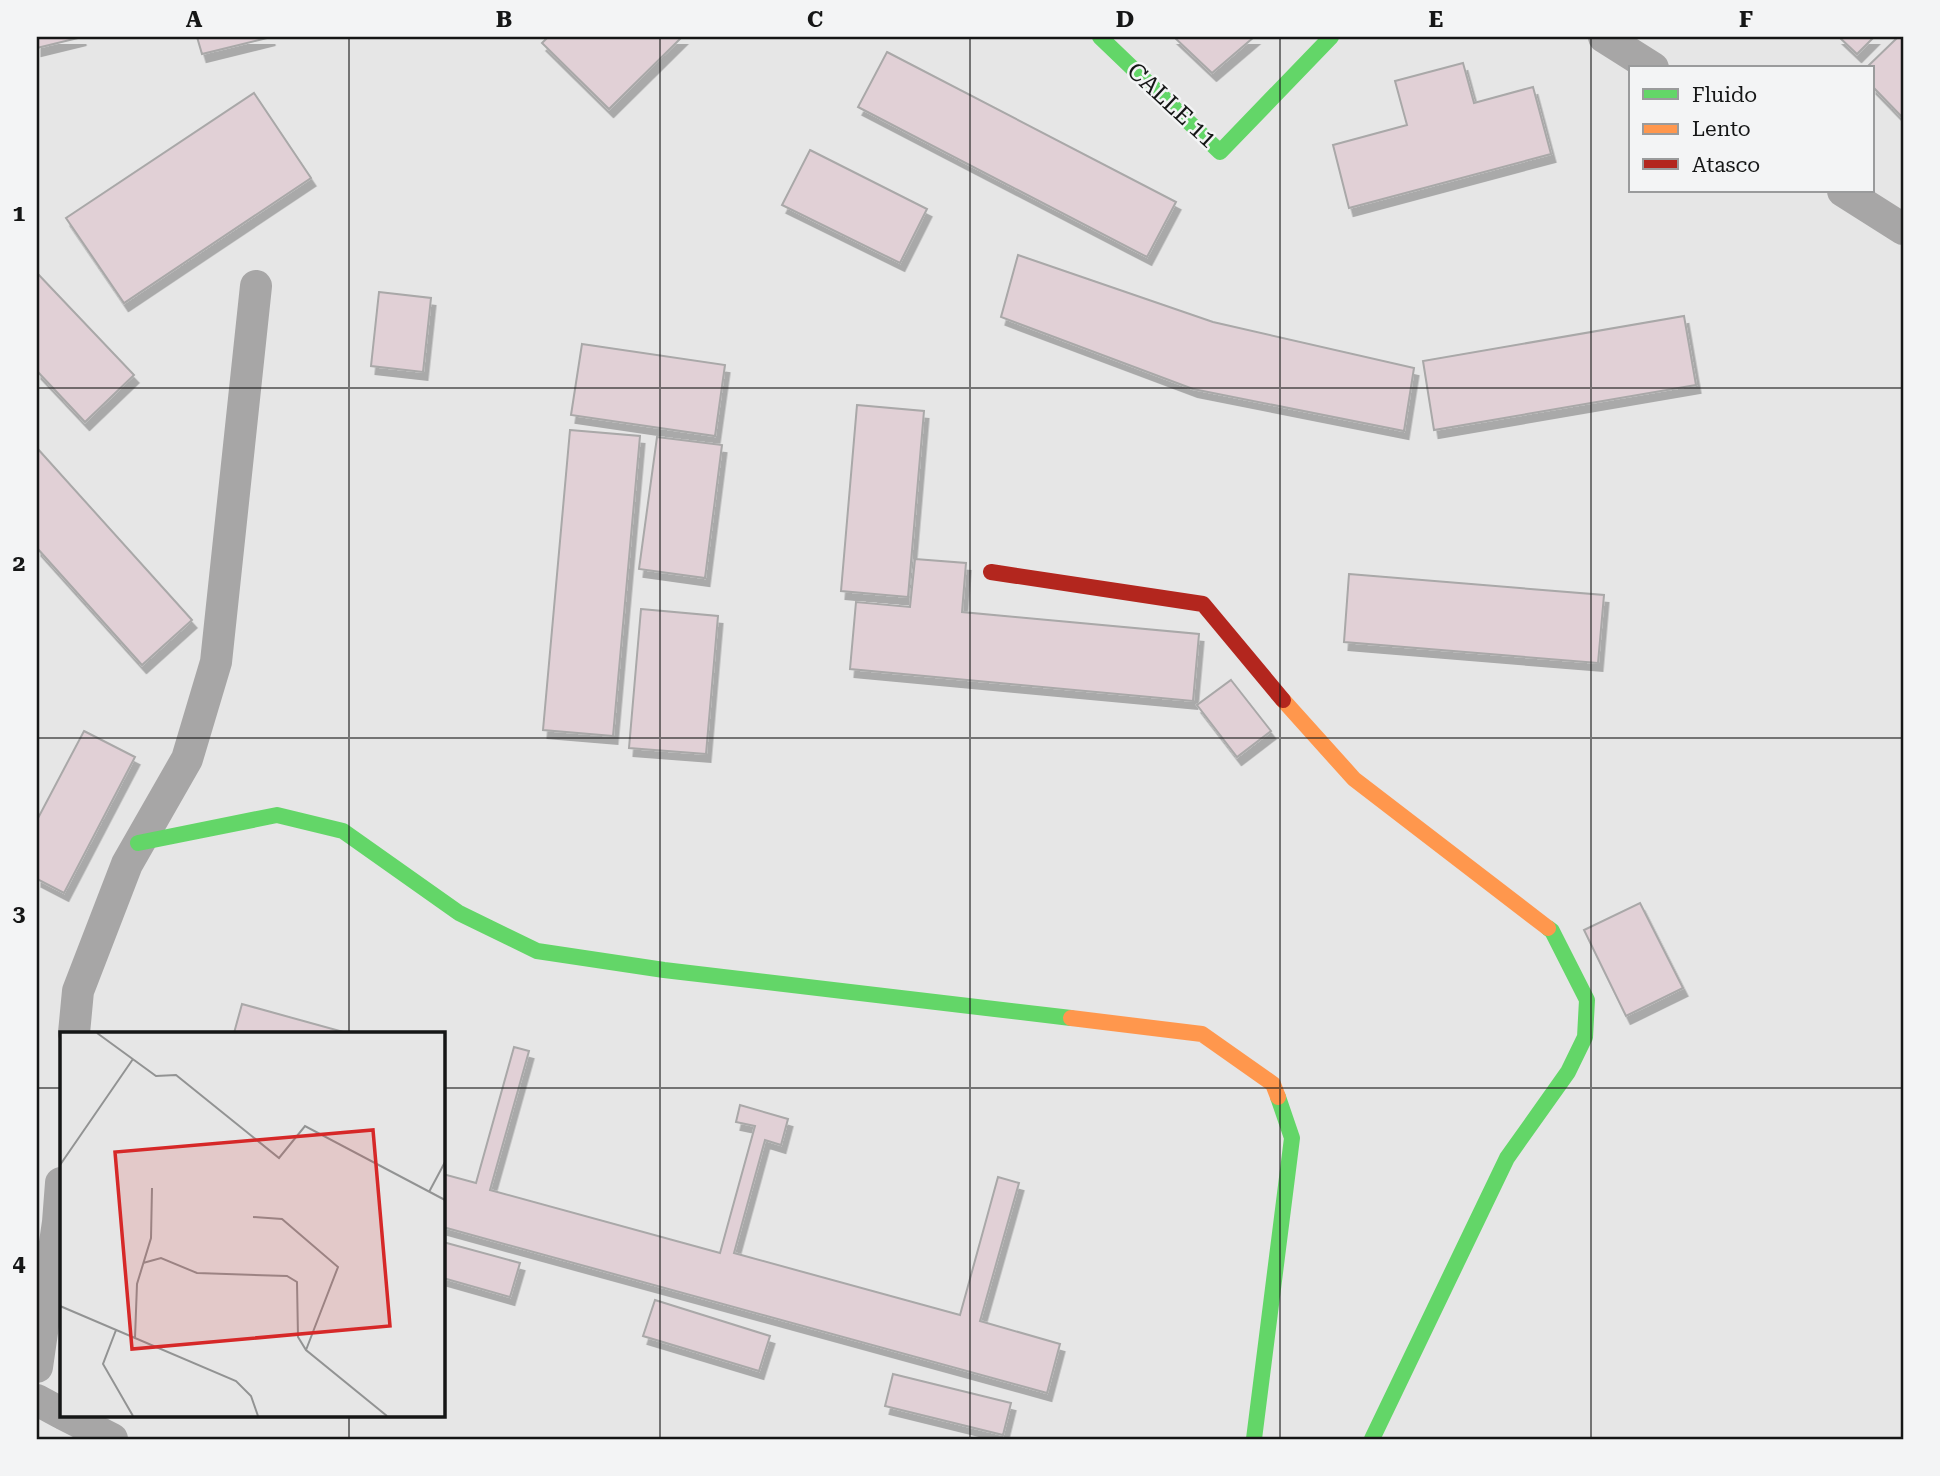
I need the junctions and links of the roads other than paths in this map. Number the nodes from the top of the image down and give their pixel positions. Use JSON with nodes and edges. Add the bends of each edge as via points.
{"nodes":[{"id":1,"x":1100,"y":37,"type":"edge"},
{"id":2,"x":1331,"y":37,"type":"edge"},
{"id":3,"x":1604,"y":37,"type":"edge"},
{"id":4,"x":1650,"y":66,"type":"edge"},
{"id":5,"x":1845,"y":192,"type":"edge"},
{"id":6,"x":1903,"y":229,"type":"edge"},
{"id":7,"x":256,"y":286,"type":"dead end"},
{"id":8,"x":991,"y":572,"type":"dead end"},
{"id":9,"x":138,"y":843,"type":"junction"},
{"id":10,"x":74,"y":1032,"type":"edge"},
{"id":11,"x":60,"y":1196,"type":"edge"},
{"id":12,"x":37,"y":1367,"type":"edge"},
{"id":13,"x":37,"y":1400,"type":"edge"},
{"id":14,"x":60,"y":1412,"type":"edge"},
{"id":15,"x":67,"y":1416,"type":"edge"},
{"id":16,"x":112,"y":1439,"type":"edge"},
{"id":17,"x":1254,"y":1439,"type":"edge"},
{"id":18,"x":1373,"y":1439,"type":"edge"}],
"edges":[{"from":1,"to":2,"type":"street","name":"CALLE 11","via":[[1220,152]]},
{"from":3,"to":4,"type":"street"},
{"from":5,"to":6,"type":"street"},
{"from":7,"to":9,"type":"street","via":[[216,662],[187,759]]},
{"from":8,"to":18,"type":"street","via":[[1203,604],[1354,779],[1552,931],[1587,1000],[1585,1037],[1568,1072],[1507,1158]]},
{"from":9,"to":10,"type":"street","via":[[78,991]]},
{"from":9,"to":17,"type":"street","via":[[277,815],[344,831],[458,913],[537,951],[1202,1034],[1273,1084],[1292,1138]]},
{"from":11,"to":12,"type":"street"},
{"from":13,"to":14,"type":"street"},
{"from":15,"to":16,"type":"street"}]}
